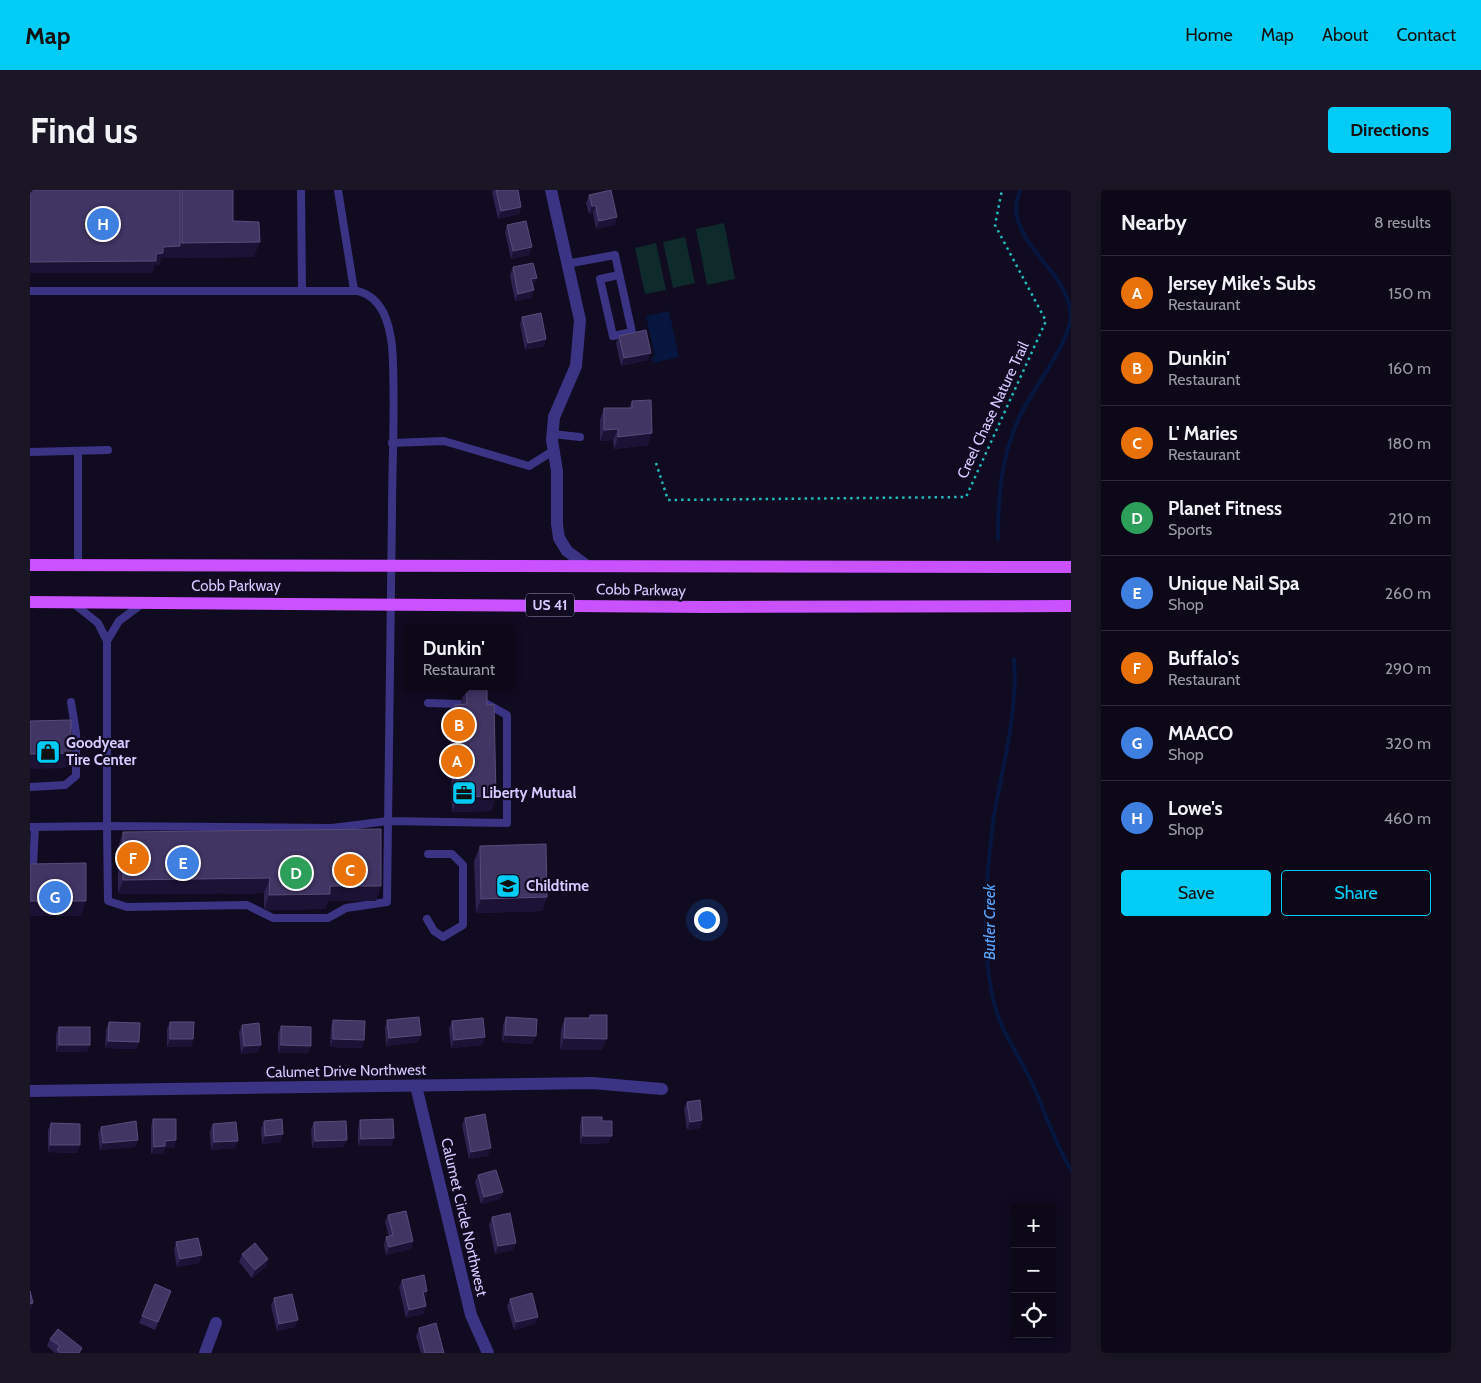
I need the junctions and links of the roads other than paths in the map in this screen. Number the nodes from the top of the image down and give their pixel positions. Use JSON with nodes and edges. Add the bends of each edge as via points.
{"nodes":[{"id":1,"x":302,"y":190,"type":"edge"},
{"id":2,"x":338,"y":190,"type":"edge"},
{"id":3,"x":551,"y":190,"type":"edge"},
{"id":4,"x":566,"y":264,"type":"junction"},
{"id":5,"x":619,"y":275,"type":"junction"},
{"id":6,"x":302,"y":290,"type":"junction"},
{"id":7,"x":354,"y":290,"type":"junction"},
{"id":8,"x":30,"y":291,"type":"edge"},
{"id":9,"x":552,"y":434,"type":"junction"},
{"id":10,"x":580,"y":438,"type":"dead end"},
{"id":11,"x":392,"y":443,"type":"junction"},
{"id":12,"x":108,"y":450,"type":"dead end"},
{"id":13,"x":78,"y":451,"type":"junction"},
{"id":14,"x":553,"y":451,"type":"junction"},
{"id":15,"x":30,"y":452,"type":"edge"},
{"id":16,"x":30,"y":565,"type":"edge"},
{"id":17,"x":78,"y":565,"type":"junction"},
{"id":18,"x":391,"y":566,"type":"junction"},
{"id":19,"x":587,"y":566,"type":"junction"},
{"id":20,"x":1071,"y":567,"type":"edge"},
{"id":21,"x":72,"y":601,"type":"junction"},
{"id":22,"x":30,"y":602,"type":"edge"},
{"id":23,"x":145,"y":602,"type":"junction"},
{"id":24,"x":390,"y":603,"type":"junction"},
{"id":25,"x":1071,"y":606,"type":"edge"},
{"id":26,"x":107,"y":641,"type":"junction"},
{"id":27,"x":71,"y":702,"type":"dead end"},
{"id":28,"x":428,"y":703,"type":"dead end"},
{"id":29,"x":459,"y":704,"type":"edge"},
{"id":30,"x":487,"y":704,"type":"edge"},
{"id":31,"x":30,"y":787,"type":"edge"},
{"id":32,"x":388,"y":821,"type":"junction"},
{"id":33,"x":107,"y":826,"type":"junction"},
{"id":34,"x":32,"y":827,"type":"edge"},
{"id":35,"x":428,"y":854,"type":"dead end"},
{"id":36,"x":35,"y":867,"type":"edge"},
{"id":37,"x":427,"y":919,"type":"dead end"},
{"id":38,"x":416,"y":1086,"type":"junction"},
{"id":39,"x":662,"y":1089,"type":"dead end"},
{"id":40,"x":30,"y":1091,"type":"edge"},
{"id":41,"x":216,"y":1323,"type":"dead end"},
{"id":42,"x":204,"y":1353,"type":"edge"},
{"id":43,"x":488,"y":1353,"type":"edge"}],
"edges":[{"from":1,"to":6,"type":"lane"},
{"from":2,"to":7,"type":"lane"},
{"from":3,"to":4,"type":"street"},
{"from":4,"to":5,"type":"lane","via":[[615,255]]},
{"from":4,"to":9,"type":"street","via":[[580,320],[578,348],[570,381],[554,417]]},
{"from":5,"to":5,"type":"lane","via":[[632,332],[613,336],[600,279]]},
{"from":6,"to":7,"type":"lane"},
{"from":6,"to":8,"type":"lane"},
{"from":7,"to":11,"type":"lane","via":[[364,292],[378,303],[389,328]]},
{"from":9,"to":10,"type":"lane"},
{"from":9,"to":14,"type":"street"},
{"from":11,"to":14,"type":"lane","via":[[444,441],[529,466]]},
{"from":11,"to":18,"type":"lane"},
{"from":12,"to":13,"type":"lane"},
{"from":13,"to":15,"type":"lane"},
{"from":13,"to":17,"type":"lane"},
{"from":14,"to":19,"type":"street","via":[[557,470],[559,538],[567,551]]},
{"from":16,"to":17,"type":"main road","name":"Cobb Parkway"},
{"from":17,"to":18,"type":"main road","name":"Cobb Parkway"},
{"from":18,"to":19,"type":"main road","name":"Cobb Parkway"},
{"from":18,"to":24,"type":"lane"},
{"from":19,"to":20,"type":"main road","name":"Cobb Parkway"},
{"from":21,"to":22,"type":"main road","name":"Cobb Parkway","number":"US 41"},
{"from":21,"to":23,"type":"main road","name":"Cobb Parkway","number":"US 41"},
{"from":21,"to":26,"type":"lane","via":[[98,623]]},
{"from":23,"to":24,"type":"main road","name":"Cobb Parkway","number":"US 41"},
{"from":23,"to":26,"type":"lane","via":[[119,621]]},
{"from":24,"to":25,"type":"main road","name":"Cobb Parkway","number":"US 41","via":[[706,607]]},
{"from":24,"to":32,"type":"lane"},
{"from":26,"to":33,"type":"lane"},
{"from":27,"to":31,"type":"lane","via":[[76,733],[76,776],[64,785]]},
{"from":28,"to":29,"type":"lane"},
{"from":30,"to":32,"type":"lane","via":[[507,715],[507,823]]},
{"from":32,"to":33,"type":"lane","via":[[332,828]]},
{"from":32,"to":33,"type":"lane","via":[[387,902],[346,908],[328,918],[273,918],[247,905],[128,906],[108,901]]},
{"from":33,"to":34,"type":"lane"},
{"from":34,"to":36,"type":"lane"},
{"from":35,"to":37,"type":"lane","via":[[452,854],[463,865],[463,925],[443,937],[434,931]]},
{"from":38,"to":39,"type":"street","name":"Calumet Drive Northwest","via":[[592,1083]]},
{"from":38,"to":40,"type":"street","name":"Calumet Drive Northwest"},
{"from":38,"to":43,"type":"street","name":"Calumet Circle Northwest","via":[[471,1315]]},
{"from":41,"to":42,"type":"street"}]}
